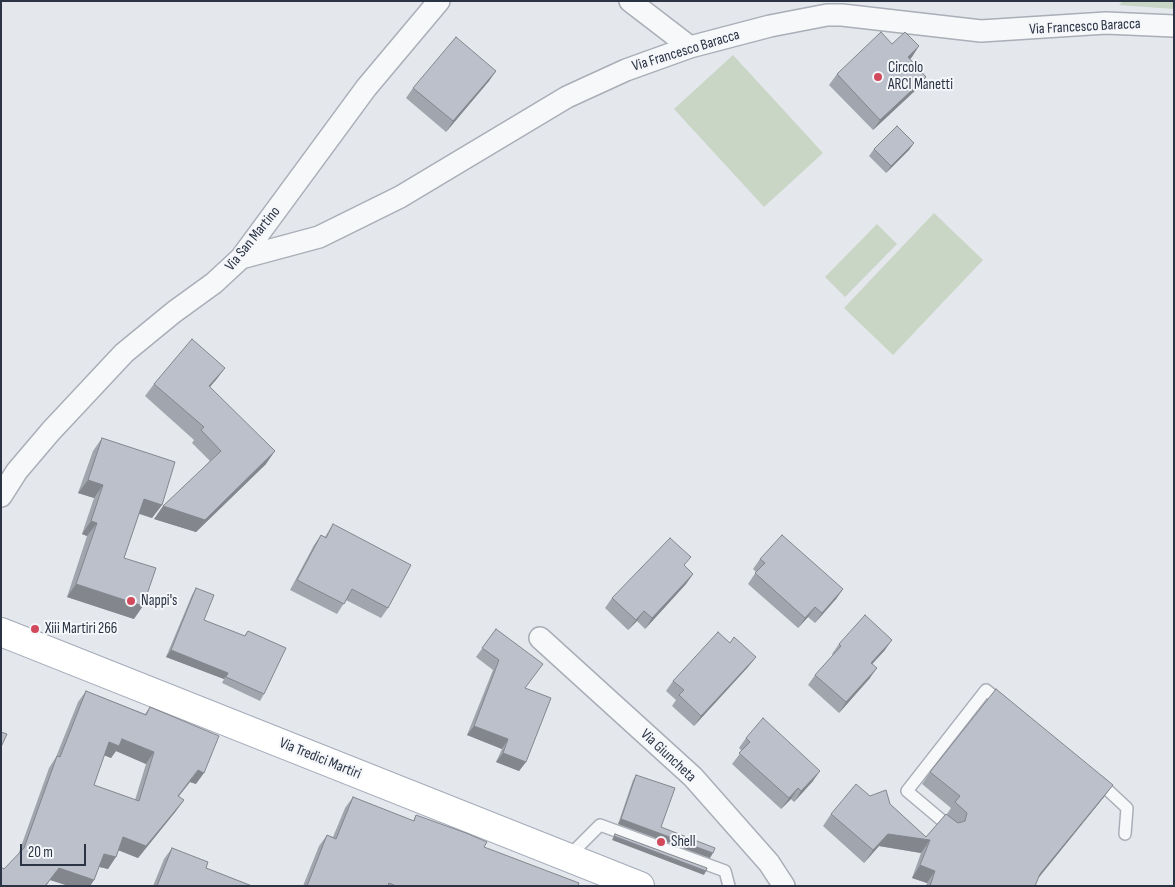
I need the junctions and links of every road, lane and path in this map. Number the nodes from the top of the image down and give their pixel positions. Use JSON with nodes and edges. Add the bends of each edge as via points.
{"nodes":[{"id":1,"x":439,"y":1,"type":"edge"},
{"id":2,"x":630,"y":1,"type":"edge"},
{"id":3,"x":1174,"y":26,"type":"edge"},
{"id":4,"x":690,"y":47,"type":"junction"},
{"id":5,"x":241,"y":258,"type":"junction"},
{"id":6,"x":1,"y":496,"type":"edge"},
{"id":7,"x":1,"y":632,"type":"edge"},
{"id":8,"x":540,"y":638,"type":"dead end"},
{"id":9,"x":1009,"y":708,"type":"edge"},
{"id":10,"x":1092,"y":776,"type":"edge"},
{"id":11,"x":951,"y":828,"type":"edge"},
{"id":12,"x":1125,"y":834,"type":"dead end"},
{"id":13,"x":568,"y":857,"type":"junction"},
{"id":14,"x":640,"y":886,"type":"edge"},
{"id":15,"x":730,"y":886,"type":"edge"},
{"id":16,"x":784,"y":886,"type":"edge"}],
"edges":[{"from":1,"to":5,"type":"street","name":"Via San Martino","via":[[366,88]]},
{"from":2,"to":4,"type":"street"},
{"from":3,"to":4,"type":"street","name":"Via Francesco Baracca","via":[[1106,23],[981,31],[856,15],[827,15]]},
{"from":4,"to":5,"type":"street","name":"Via Francesco Baracca","via":[[645,61],[567,97],[400,197],[319,237]]},
{"from":5,"to":6,"type":"street","name":"Via San Martino","via":[[124,353],[50,431],[17,470]]},
{"from":7,"to":13,"type":"main road","name":"Via Tredici Martiri"},
{"from":8,"to":16,"type":"street","name":"Via Giuncheta","via":[[693,777],[770,863]]},
{"from":9,"to":11,"type":"lane","via":[[986,690],[907,791]]},
{"from":10,"to":12,"type":"lane","via":[[1126,808]]},
{"from":13,"to":14,"type":"main road","name":"Via Tredici Martiri"},
{"from":13,"to":15,"type":"lane","via":[[600,825],[725,871]]}]}
